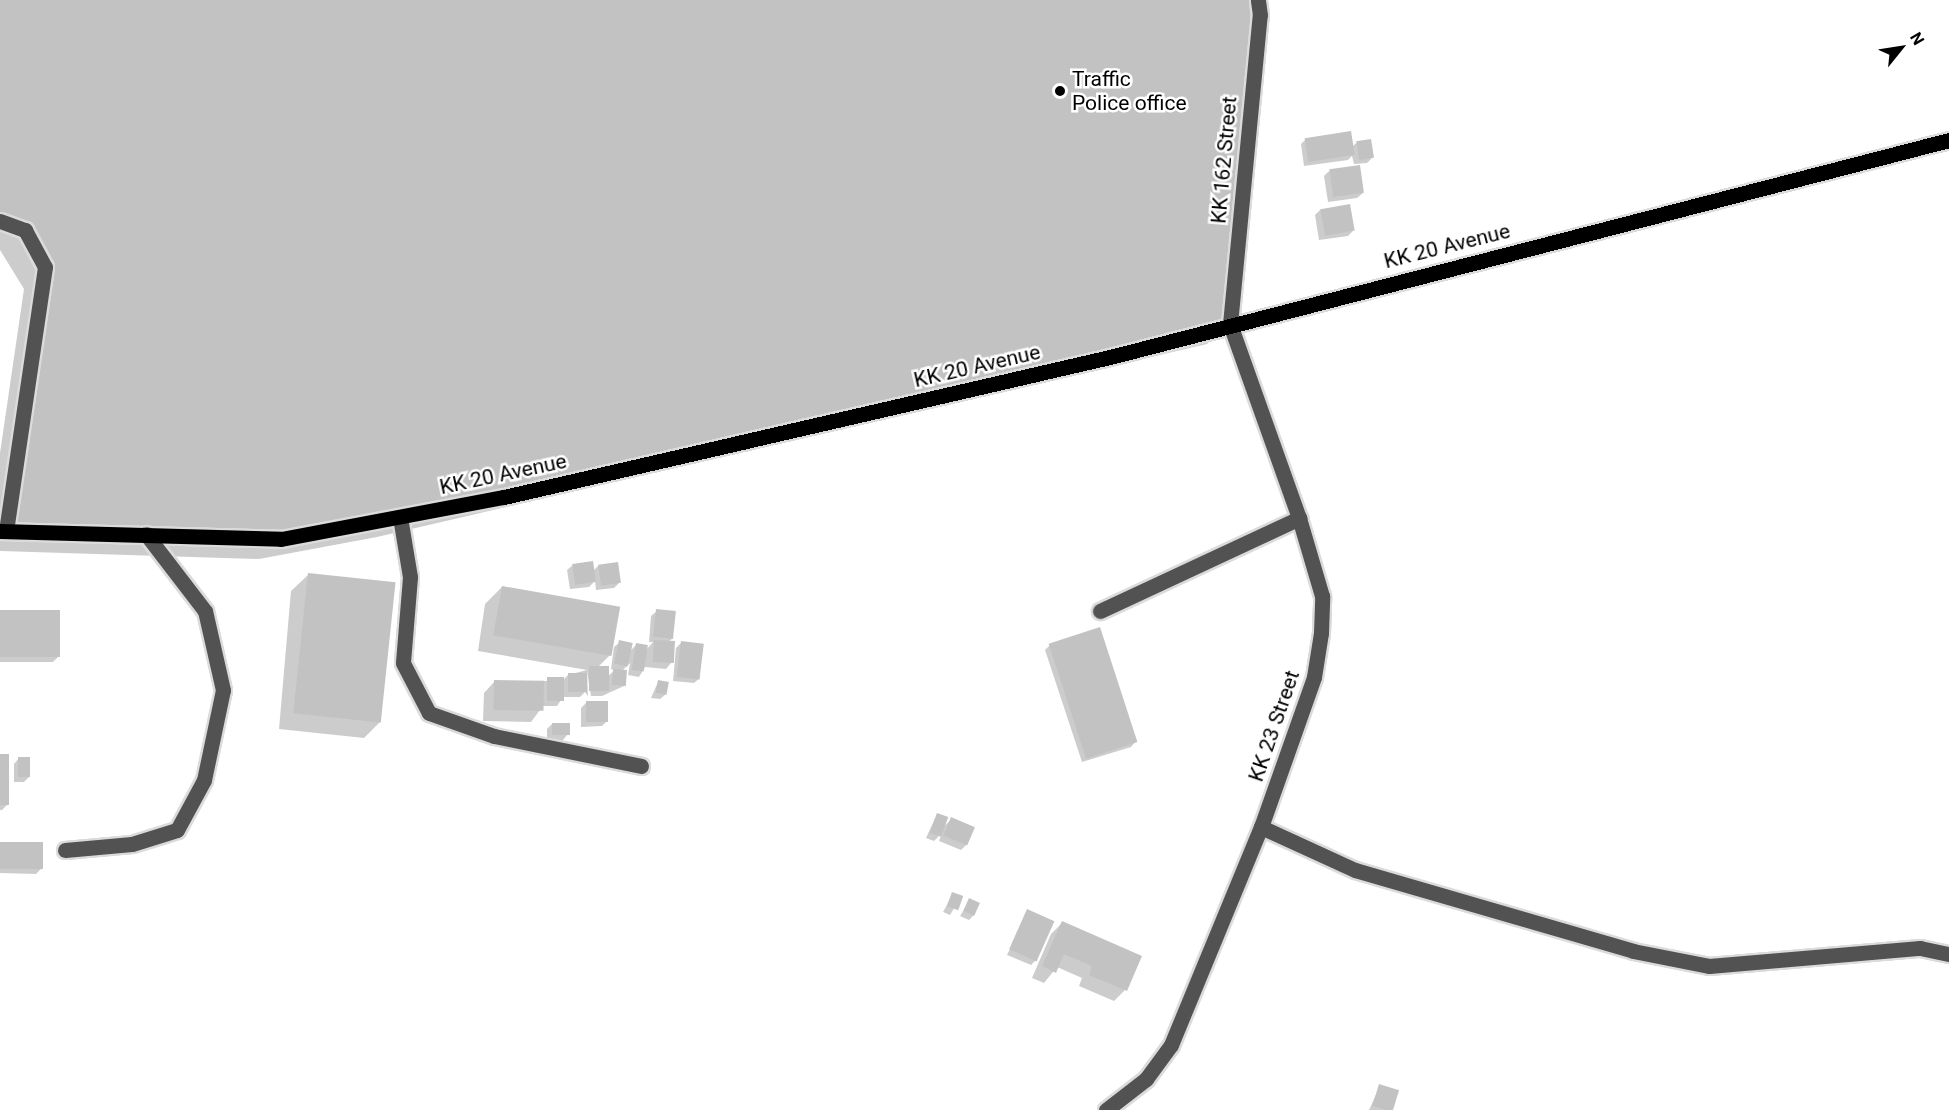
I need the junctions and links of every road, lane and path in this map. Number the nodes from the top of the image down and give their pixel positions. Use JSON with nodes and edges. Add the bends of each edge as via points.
{"nodes":[{"id":1,"x":1258,"y":0,"type":"edge"},
{"id":2,"x":1949,"y":140,"type":"edge"},
{"id":3,"x":0,"y":221,"type":"edge"},
{"id":4,"x":1230,"y":324,"type":"junction"},
{"id":5,"x":400,"y":516,"type":"junction"},
{"id":6,"x":1299,"y":518,"type":"junction"},
{"id":7,"x":3,"y":530,"type":"edge"},
{"id":8,"x":146,"y":534,"type":"junction"},
{"id":9,"x":1100,"y":611,"type":"dead end"},
{"id":10,"x":641,"y":766,"type":"dead end"},
{"id":11,"x":1261,"y":827,"type":"junction"},
{"id":12,"x":65,"y":850,"type":"dead end"},
{"id":13,"x":1949,"y":954,"type":"edge"},
{"id":14,"x":1106,"y":1110,"type":"edge"}],
"edges":[{"from":1,"to":4,"type":"street","name":"KK 162 Street","via":[[1260,15]]},
{"from":2,"to":4,"type":"main road","name":"KK 20 Avenue"},
{"from":3,"to":7,"type":"street","via":[[25,230],[45,267]]},
{"from":4,"to":5,"type":"main road","name":"KK 20 Avenue","via":[[1110,357],[504,497]]},
{"from":4,"to":6,"type":"street","name":"KK 23 Street"},
{"from":5,"to":8,"type":"main road","name":"KK 20 Avenue","via":[[281,539]]},
{"from":5,"to":10,"type":"street","via":[[410,577],[403,663],[429,712],[494,736]]},
{"from":6,"to":9,"type":"street"},
{"from":6,"to":11,"type":"street","name":"KK 23 Street","via":[[1322,596],[1321,633],[1314,677]]},
{"from":7,"to":8,"type":"main road","name":"KK 20 Avenue"},
{"from":8,"to":12,"type":"street","via":[[205,610],[224,690],[204,780],[177,830],[132,844]]},
{"from":11,"to":13,"type":"street","via":[[1355,870],[1634,951],[1709,966],[1920,948]]},
{"from":11,"to":14,"type":"street","name":"KK 23 Street","via":[[1171,1045],[1146,1079]]}]}
